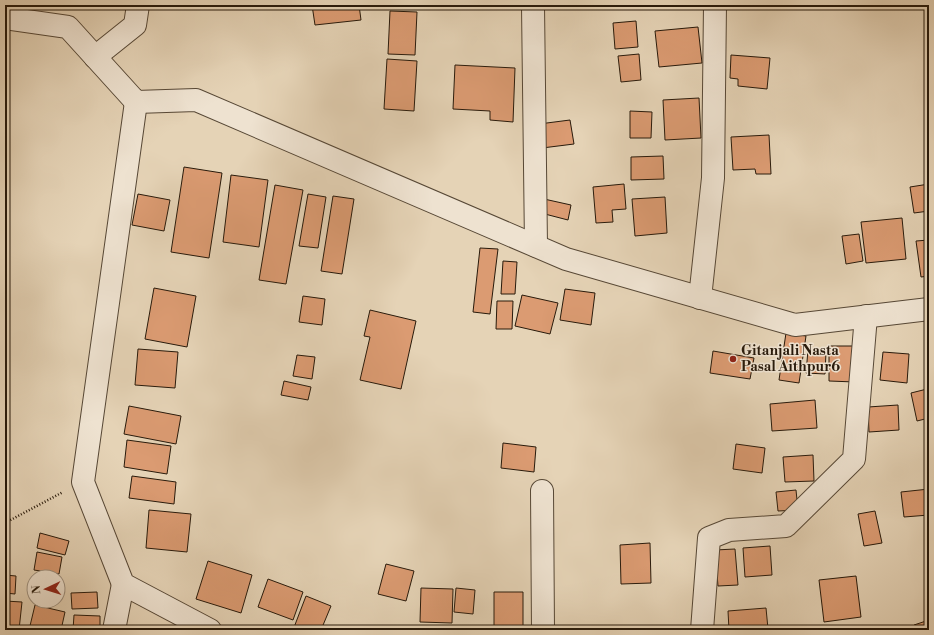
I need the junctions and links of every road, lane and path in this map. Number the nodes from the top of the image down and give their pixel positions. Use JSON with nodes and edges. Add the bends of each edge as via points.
{"nodes":[{"id":1,"x":138,"y":5,"type":"edge"},
{"id":2,"x":715,"y":5,"type":"edge"},
{"id":3,"x":533,"y":6,"type":"dead end"},
{"id":4,"x":5,"y":18,"type":"edge"},
{"id":5,"x":95,"y":57,"type":"junction"},
{"id":6,"x":136,"y":102,"type":"junction"},
{"id":7,"x":536,"y":246,"type":"junction"},
{"id":8,"x":700,"y":298,"type":"junction"},
{"id":9,"x":929,"y":309,"type":"edge"},
{"id":10,"x":866,"y":316,"type":"junction"},
{"id":11,"x":83,"y":482,"type":"junction"},
{"id":12,"x":542,"y":491,"type":"dead end"},
{"id":13,"x":5,"y":523,"type":"edge"},
{"id":14,"x":123,"y":584,"type":"junction"},
{"id":15,"x":114,"y":630,"type":"edge"},
{"id":16,"x":210,"y":630,"type":"edge"},
{"id":17,"x":543,"y":630,"type":"edge"},
{"id":18,"x":702,"y":630,"type":"edge"}],
"edges":[{"from":1,"to":5,"type":"street","via":[[135,25]]},
{"from":2,"to":8,"type":"street","via":[[713,178]]},
{"from":3,"to":7,"type":"street"},
{"from":4,"to":5,"type":"street","via":[[68,27]]},
{"from":5,"to":6,"type":"street"},
{"from":6,"to":7,"type":"street","via":[[196,100]]},
{"from":6,"to":11,"type":"street"},
{"from":7,"to":8,"type":"street","via":[[566,259]]},
{"from":8,"to":10,"type":"street","via":[[795,325]]},
{"from":9,"to":10,"type":"street"},
{"from":10,"to":18,"type":"street","via":[[854,459],[786,526],[729,530],[709,538]]},
{"from":11,"to":13,"type":"path"},
{"from":11,"to":14,"type":"street"},
{"from":12,"to":17,"type":"street"},
{"from":14,"to":15,"type":"street"},
{"from":14,"to":16,"type":"street"}]}
